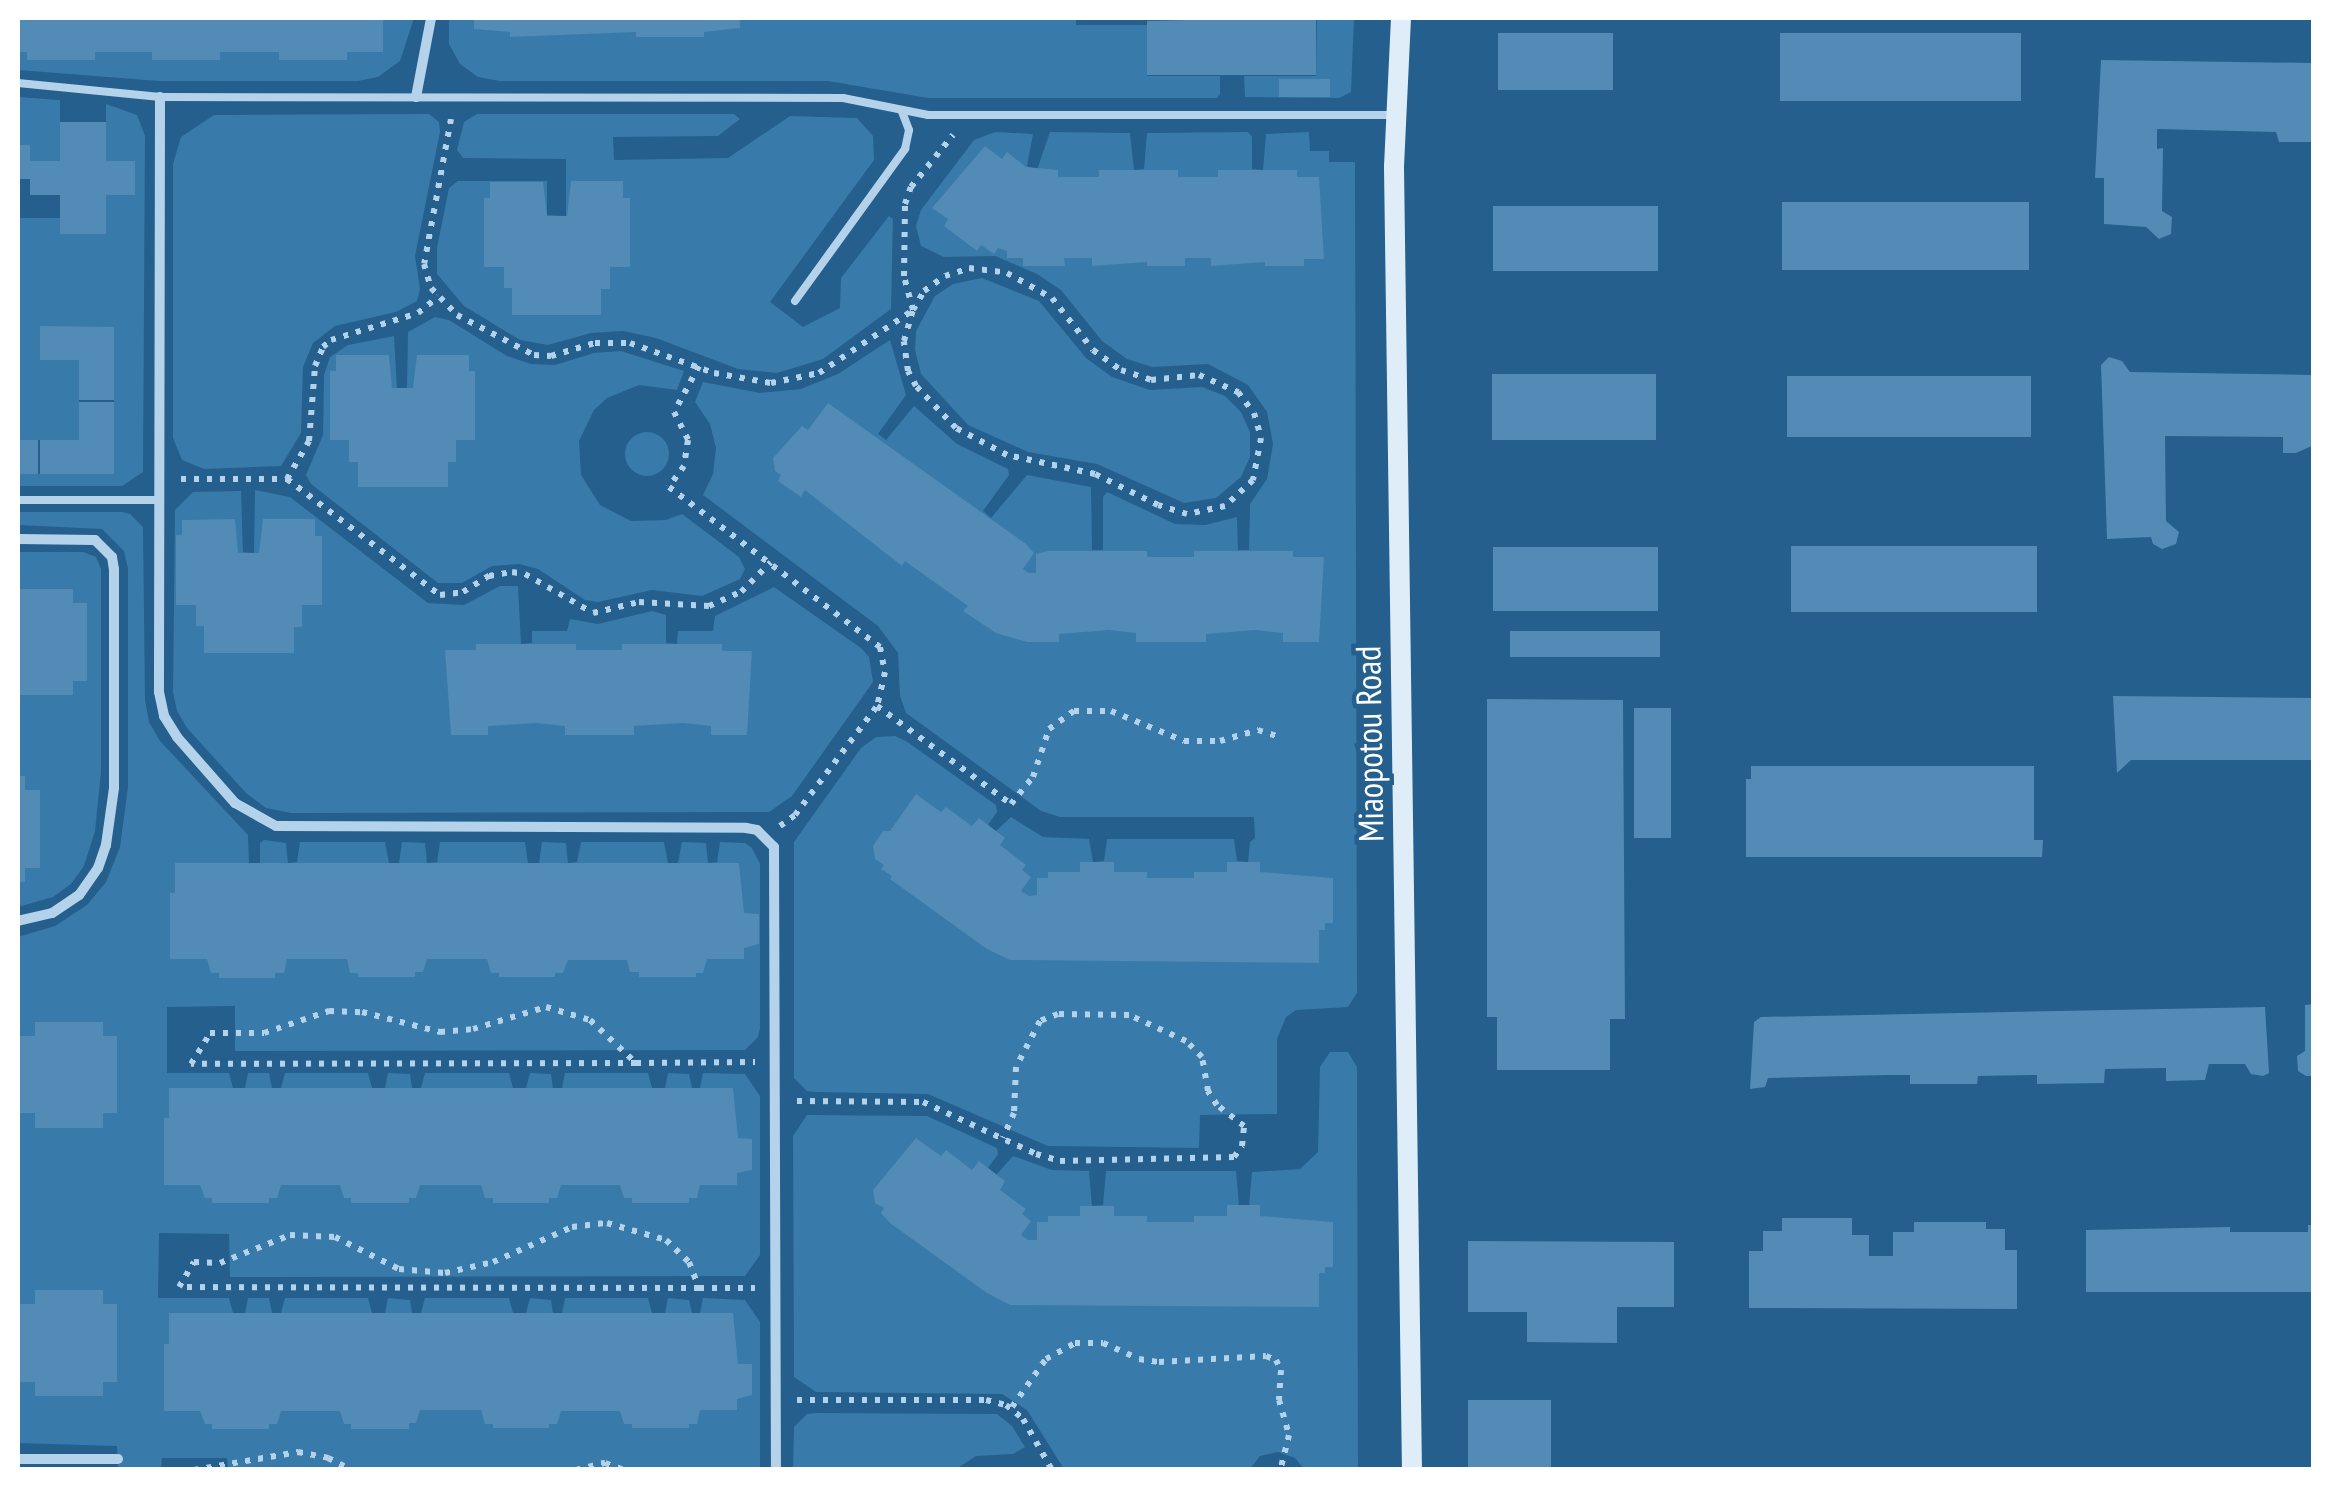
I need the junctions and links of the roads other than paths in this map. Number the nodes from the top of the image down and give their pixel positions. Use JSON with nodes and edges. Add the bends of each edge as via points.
{"nodes":[{"id":1,"x":431,"y":18,"type":"edge"},
{"id":2,"x":1401,"y":18,"type":"edge"},
{"id":3,"x":18,"y":84,"type":"edge"},
{"id":4,"x":160,"y":97,"type":"junction"},
{"id":5,"x":416,"y":97,"type":"junction"},
{"id":6,"x":902,"y":112,"type":"junction"},
{"id":7,"x":1396,"y":116,"type":"junction"},
{"id":8,"x":795,"y":302,"type":"dead end"},
{"id":9,"x":18,"y":500,"type":"edge"},
{"id":10,"x":160,"y":500,"type":"junction"},
{"id":11,"x":18,"y":538,"type":"edge"},
{"id":12,"x":18,"y":921,"type":"edge"},
{"id":13,"x":18,"y":1459,"type":"edge"},
{"id":14,"x":118,"y":1459,"type":"dead end"},
{"id":15,"x":776,"y":1470,"type":"edge"},
{"id":16,"x":1412,"y":1470,"type":"edge"}],
"edges":[{"from":1,"to":5,"type":"street"},
{"from":2,"to":7,"type":"street","name":"Miaopotou Road"},
{"from":3,"to":4,"type":"lane"},
{"from":4,"to":5,"type":"lane"},
{"from":4,"to":10,"type":"street"},
{"from":5,"to":6,"type":"lane","via":[[843,98]]},
{"from":6,"to":7,"type":"lane"},
{"from":6,"to":8,"type":"lane","via":[[909,130],[905,149]]},
{"from":7,"to":16,"type":"street","name":"Miaopotou Road"},
{"from":9,"to":10,"type":"lane"},
{"from":10,"to":15,"type":"street","via":[[164,716],[235,803],[260,821],[291,828],[746,828],[767,836],[776,858]]},
{"from":11,"to":12,"type":"street","via":[[95,540],[112,558],[114,788],[106,845],[90,882],[52,913]]},
{"from":13,"to":14,"type":"street"}]}
